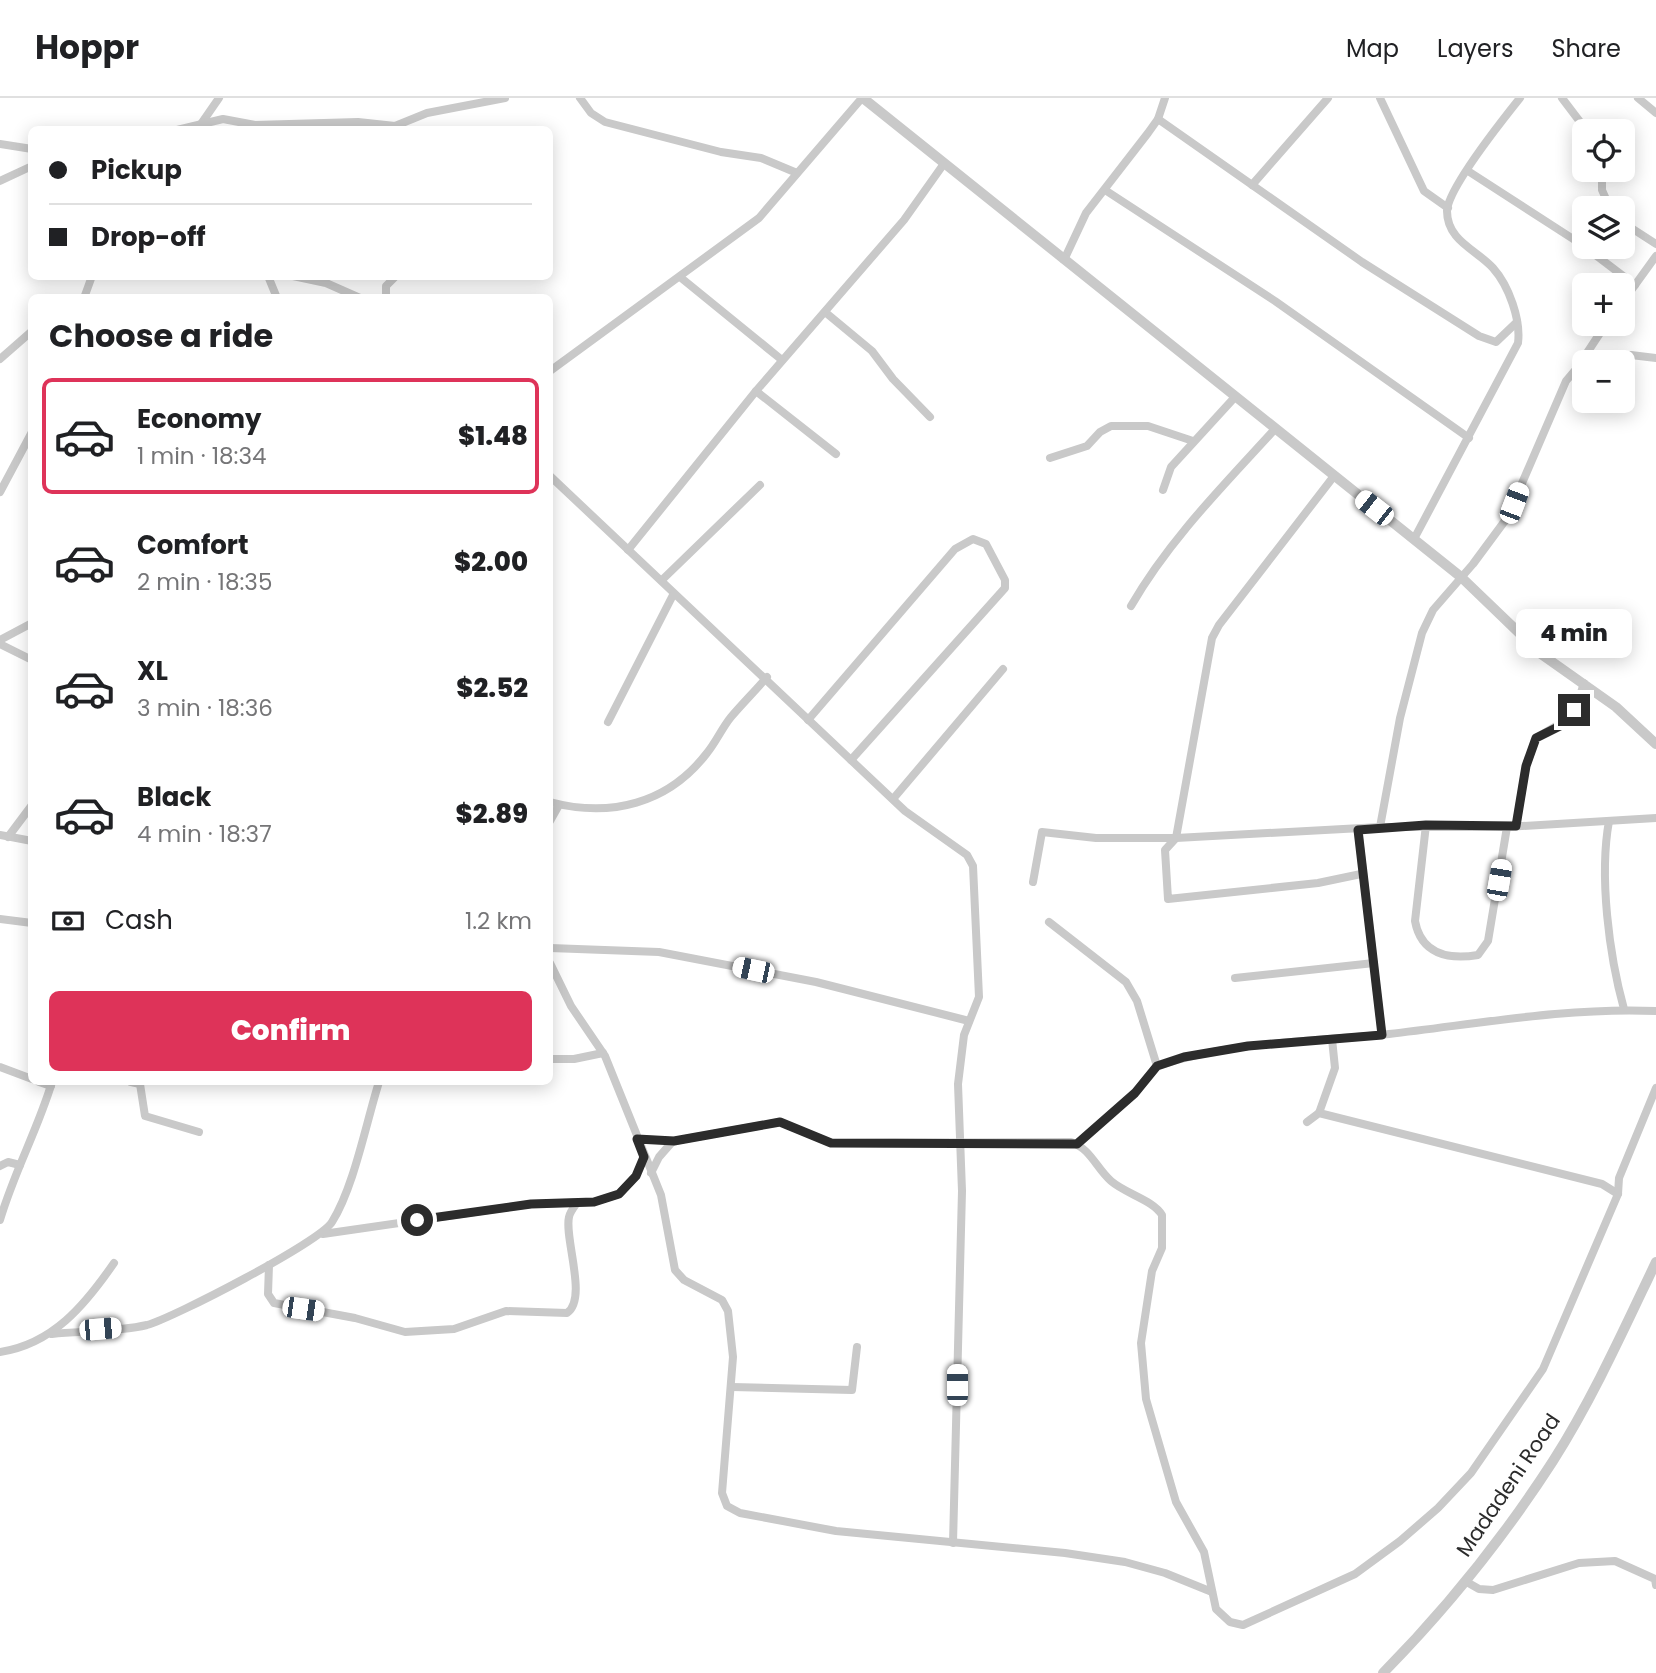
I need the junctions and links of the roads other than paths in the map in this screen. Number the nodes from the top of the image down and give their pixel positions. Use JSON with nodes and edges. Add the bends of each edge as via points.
{"nodes":[{"id":1,"x":219,"y":98,"type":"edge"},
{"id":2,"x":505,"y":98,"type":"edge"},
{"id":3,"x":580,"y":98,"type":"edge"},
{"id":4,"x":863,"y":98,"type":"edge"},
{"id":5,"x":1165,"y":98,"type":"edge"},
{"id":6,"x":1328,"y":98,"type":"edge"},
{"id":7,"x":1380,"y":98,"type":"edge"},
{"id":8,"x":1520,"y":98,"type":"edge"},
{"id":9,"x":1562,"y":98,"type":"edge"},
{"id":10,"x":1638,"y":98,"type":"edge"},
{"id":11,"x":1656,"y":113,"type":"edge"},
{"id":12,"x":1157,"y":119,"type":"junction"},
{"id":13,"x":1578,"y":119,"type":"edge"},
{"id":14,"x":201,"y":124,"type":"junction"},
{"id":15,"x":193,"y":126,"type":"edge"},
{"id":16,"x":372,"y":126,"type":"edge"},
{"id":17,"x":0,"y":144,"type":"edge"},
{"id":18,"x":28,"y":148,"type":"edge"},
{"id":19,"x":943,"y":165,"type":"junction"},
{"id":20,"x":28,"y":168,"type":"edge"},
{"id":21,"x":1468,"y":171,"type":"junction"},
{"id":22,"x":797,"y":173,"type":"junction"},
{"id":23,"x":0,"y":181,"type":"edge"},
{"id":24,"x":1252,"y":186,"type":"junction"},
{"id":25,"x":1105,"y":190,"type":"junction"},
{"id":26,"x":1447,"y":208,"type":"junction"},
{"id":27,"x":1635,"y":230,"type":"edge"},
{"id":28,"x":1572,"y":238,"type":"edge"},
{"id":29,"x":1656,"y":244,"type":"edge"},
{"id":30,"x":1656,"y":256,"type":"edge"},
{"id":31,"x":1602,"y":259,"type":"edge"},
{"id":32,"x":1064,"y":260,"type":"junction"},
{"id":33,"x":1620,"y":273,"type":"edge"},
{"id":34,"x":680,"y":277,"type":"junction"},
{"id":35,"x":90,"y":280,"type":"edge"},
{"id":36,"x":312,"y":280,"type":"edge"},
{"id":37,"x":1635,"y":285,"type":"edge"},
{"id":38,"x":78,"y":294,"type":"edge"},
{"id":39,"x":351,"y":294,"type":"edge"},
{"id":40,"x":825,"y":312,"type":"junction"},
{"id":41,"x":1517,"y":322,"type":"junction"},
{"id":42,"x":28,"y":334,"type":"edge"},
{"id":43,"x":1635,"y":355,"type":"edge"},
{"id":44,"x":1656,"y":358,"type":"edge"},
{"id":45,"x":0,"y":359,"type":"edge"},
{"id":46,"x":782,"y":360,"type":"junction"},
{"id":47,"x":553,"y":369,"type":"edge"},
{"id":48,"x":1572,"y":380,"type":"edge"},
{"id":49,"x":756,"y":391,"type":"junction"},
{"id":50,"x":1235,"y":397,"type":"junction"},
{"id":51,"x":930,"y":417,"type":"dead end"},
{"id":52,"x":1275,"y":429,"type":"junction"},
{"id":53,"x":1469,"y":438,"type":"junction"},
{"id":54,"x":28,"y":440,"type":"edge"},
{"id":55,"x":1193,"y":441,"type":"junction"},
{"id":56,"x":836,"y":454,"type":"dead end"},
{"id":57,"x":1050,"y":458,"type":"dead end"},
{"id":58,"x":1334,"y":476,"type":"junction"},
{"id":59,"x":553,"y":479,"type":"edge"},
{"id":60,"x":760,"y":485,"type":"dead end"},
{"id":61,"x":1163,"y":490,"type":"dead end"},
{"id":62,"x":0,"y":492,"type":"edge"},
{"id":63,"x":1414,"y":539,"type":"junction"},
{"id":64,"x":628,"y":550,"type":"junction"},
{"id":65,"x":1461,"y":577,"type":"junction"},
{"id":66,"x":662,"y":580,"type":"junction"},
{"id":67,"x":673,"y":595,"type":"junction"},
{"id":68,"x":1131,"y":606,"type":"dead end"},
{"id":69,"x":28,"y":625,"type":"edge"},
{"id":70,"x":0,"y":642,"type":"edge"},
{"id":71,"x":28,"y":658,"type":"edge"},
{"id":72,"x":1003,"y":669,"type":"dead end"},
{"id":73,"x":767,"y":677,"type":"junction"},
{"id":74,"x":1584,"y":683,"type":"junction"},
{"id":75,"x":808,"y":720,"type":"junction"},
{"id":76,"x":608,"y":722,"type":"dead end"},
{"id":77,"x":1656,"y":744,"type":"edge"},
{"id":78,"x":851,"y":760,"type":"junction"},
{"id":79,"x":893,"y":799,"type":"junction"},
{"id":80,"x":553,"y":803,"type":"edge"},
{"id":81,"x":559,"y":805,"type":"junction"},
{"id":82,"x":28,"y":809,"type":"edge"},
{"id":83,"x":553,"y":816,"type":"edge"},
{"id":84,"x":1656,"y":818,"type":"edge"},
{"id":85,"x":1609,"y":821,"type":"junction"},
{"id":86,"x":1426,"y":825,"type":"junction"},
{"id":87,"x":1512,"y":826,"type":"junction"},
{"id":88,"x":1380,"y":827,"type":"junction"},
{"id":89,"x":1358,"y":830,"type":"junction"},
{"id":90,"x":4,"y":836,"type":"edge"},
{"id":91,"x":1177,"y":838,"type":"junction"},
{"id":92,"x":28,"y":840,"type":"edge"},
{"id":93,"x":1361,"y":874,"type":"junction"},
{"id":94,"x":1033,"y":882,"type":"dead end"},
{"id":95,"x":0,"y":919,"type":"edge"},
{"id":96,"x":28,"y":922,"type":"edge"},
{"id":97,"x":1049,"y":922,"type":"dead end"},
{"id":98,"x":553,"y":948,"type":"edge"},
{"id":99,"x":1374,"y":963,"type":"junction"},
{"id":100,"x":553,"y":969,"type":"edge"},
{"id":101,"x":1235,"y":978,"type":"dead end"},
{"id":102,"x":1624,"y":1009,"type":"junction"},
{"id":103,"x":1656,"y":1011,"type":"edge"},
{"id":104,"x":969,"y":1021,"type":"junction"},
{"id":105,"x":1382,"y":1035,"type":"junction"},
{"id":106,"x":1332,"y":1039,"type":"junction"},
{"id":107,"x":603,"y":1053,"type":"junction"},
{"id":108,"x":553,"y":1059,"type":"edge"},
{"id":109,"x":1157,"y":1066,"type":"junction"},
{"id":110,"x":0,"y":1067,"type":"edge"},
{"id":111,"x":28,"y":1078,"type":"edge"},
{"id":112,"x":51,"y":1085,"type":"edge"},
{"id":113,"x":140,"y":1085,"type":"edge"},
{"id":114,"x":378,"y":1085,"type":"edge"},
{"id":115,"x":1656,"y":1088,"type":"edge"},
{"id":116,"x":1319,"y":1114,"type":"junction"},
{"id":117,"x":1307,"y":1122,"type":"dead end"},
{"id":118,"x":198,"y":1132,"type":"dead end"},
{"id":119,"x":637,"y":1139,"type":"junction"},
{"id":120,"x":674,"y":1141,"type":"junction"},
{"id":121,"x":961,"y":1142,"type":"junction"},
{"id":122,"x":1077,"y":1144,"type":"junction"},
{"id":123,"x":644,"y":1157,"type":"junction"},
{"id":124,"x":20,"y":1165,"type":"junction"},
{"id":125,"x":0,"y":1166,"type":"edge"},
{"id":126,"x":651,"y":1173,"type":"junction"},
{"id":127,"x":1619,"y":1178,"type":"junction"},
{"id":128,"x":1602,"y":1184,"type":"junction"},
{"id":129,"x":1618,"y":1194,"type":"junction"},
{"id":130,"x":577,"y":1203,"type":"junction"},
{"id":131,"x":0,"y":1220,"type":"edge"},
{"id":132,"x":323,"y":1234,"type":"junction"},
{"id":133,"x":1656,"y":1262,"type":"edge"},
{"id":134,"x":114,"y":1263,"type":"dead end"},
{"id":135,"x":269,"y":1265,"type":"junction"},
{"id":136,"x":52,"y":1334,"type":"junction"},
{"id":137,"x":857,"y":1347,"type":"dead end"},
{"id":138,"x":0,"y":1352,"type":"edge"},
{"id":139,"x":732,"y":1387,"type":"junction"},
{"id":140,"x":953,"y":1543,"type":"junction"},
{"id":141,"x":1465,"y":1581,"type":"junction"},
{"id":142,"x":1656,"y":1581,"type":"edge"},
{"id":143,"x":1212,"y":1592,"type":"junction"},
{"id":144,"x":1383,"y":1673,"type":"edge"}],
"edges":[{"from":1,"to":14,"type":"street"},
{"from":2,"to":16,"type":"street","via":[[427,113],[395,125]]},
{"from":3,"to":22,"type":"street","via":[[605,122],[761,158]]},
{"from":4,"to":19,"type":"street"},
{"from":4,"to":22,"type":"street"},
{"from":5,"to":12,"type":"street"},
{"from":6,"to":24,"type":"street"},
{"from":7,"to":26,"type":"street","via":[[1424,191]]},
{"from":8,"to":21,"type":"street"},
{"from":9,"to":13,"type":"street"},
{"from":10,"to":11,"type":"street"},
{"from":12,"to":24,"type":"street"},
{"from":12,"to":25,"type":"street"},
{"from":14,"to":15,"type":"street"},
{"from":14,"to":16,"type":"street","via":[[223,119],[268,126]]},
{"from":17,"to":18,"type":"street"},
{"from":19,"to":32,"type":"street"},
{"from":19,"to":40,"type":"street","via":[[904,220]]},
{"from":20,"to":23,"type":"street"},
{"from":21,"to":26,"type":"street"},
{"from":21,"to":28,"type":"street"},
{"from":22,"to":34,"type":"street","via":[[759,218]]},
{"from":24,"to":41,"type":"street","via":[[1479,336],[1496,342]]},
{"from":25,"to":32,"type":"street","via":[[1086,213]]},
{"from":25,"to":53,"type":"street","via":[[1275,301]]},
{"from":26,"to":41,"type":"street","via":[[1457,238],[1502,281]]},
{"from":27,"to":29,"type":"street"},
{"from":30,"to":37,"type":"street"},
{"from":31,"to":33,"type":"street"},
{"from":32,"to":50,"type":"street"},
{"from":34,"to":46,"type":"street"},
{"from":34,"to":47,"type":"street"},
{"from":35,"to":38,"type":"street"},
{"from":36,"to":39,"type":"street"},
{"from":40,"to":46,"type":"street"},
{"from":40,"to":51,"type":"street","via":[[872,351]]},
{"from":41,"to":53,"type":"street","via":[[1518,344]]},
{"from":42,"to":45,"type":"street"},
{"from":43,"to":44,"type":"street"},
{"from":46,"to":49,"type":"street"},
{"from":48,"to":65,"type":"street","via":[[1549,416],[1507,517]]},
{"from":49,"to":56,"type":"street"},
{"from":49,"to":64,"type":"street"},
{"from":50,"to":52,"type":"street"},
{"from":50,"to":55,"type":"street"},
{"from":52,"to":58,"type":"street"},
{"from":52,"to":68,"type":"street","via":[[1148,575]]},
{"from":53,"to":63,"type":"street"},
{"from":54,"to":62,"type":"street"},
{"from":55,"to":57,"type":"street","via":[[1148,426],[1111,426],[1087,446]]},
{"from":55,"to":61,"type":"street","via":[[1171,467]]},
{"from":58,"to":63,"type":"street"},
{"from":58,"to":91,"type":"street","via":[[1212,638]]},
{"from":59,"to":64,"type":"street"},
{"from":60,"to":66,"type":"street"},
{"from":63,"to":65,"type":"street"},
{"from":64,"to":66,"type":"street"},
{"from":65,"to":74,"type":"street","via":[[1541,654]]},
{"from":65,"to":88,"type":"street","via":[[1433,610],[1413,660]]},
{"from":66,"to":67,"type":"street"},
{"from":67,"to":73,"type":"street"},
{"from":67,"to":76,"type":"street"},
{"from":69,"to":70,"type":"street"},
{"from":70,"to":71,"type":"street"},
{"from":72,"to":79,"type":"street"},
{"from":73,"to":75,"type":"street"},
{"from":73,"to":81,"type":"street","via":[[679,784],[631,806],[582,809]]},
{"from":74,"to":77,"type":"street"},
{"from":74,"to":87,"type":"street","via":[[1568,719],[1536,738]]},
{"from":75,"to":78,"type":"street"},
{"from":75,"to":78,"type":"street","via":[[955,549],[973,539],[986,544],[1005,588]]},
{"from":78,"to":79,"type":"street"},
{"from":79,"to":104,"type":"street","via":[[967,855],[973,866],[979,997]]},
{"from":80,"to":81,"type":"street"},
{"from":81,"to":83,"type":"street"},
{"from":82,"to":90,"type":"street"},
{"from":84,"to":85,"type":"street"},
{"from":85,"to":87,"type":"street"},
{"from":85,"to":102,"type":"street","via":[[1604,850],[1606,902],[1613,970]]},
{"from":86,"to":87,"type":"street"},
{"from":86,"to":87,"type":"street","via":[[1415,921],[1418,936],[1432,950],[1466,956],[1478,955],[1488,941]]},
{"from":86,"to":88,"type":"street"},
{"from":88,"to":89,"type":"street"},
{"from":89,"to":91,"type":"street"},
{"from":89,"to":93,"type":"street"},
{"from":90,"to":92,"type":"street"},
{"from":91,"to":93,"type":"street","via":[[1165,850],[1168,899]]},
{"from":91,"to":94,"type":"street","via":[[1096,838],[1042,832]]},
{"from":93,"to":99,"type":"street"},
{"from":95,"to":96,"type":"street"},
{"from":97,"to":109,"type":"street","via":[[1126,982],[1138,1001]]},
{"from":98,"to":104,"type":"street","via":[[659,952],[816,982]]},
{"from":99,"to":101,"type":"street"},
{"from":99,"to":105,"type":"street"},
{"from":100,"to":107,"type":"street"},
{"from":102,"to":103,"type":"street"},
{"from":102,"to":105,"type":"street"},
{"from":104,"to":121,"type":"street","via":[[958,1084]]},
{"from":105,"to":106,"type":"street"},
{"from":106,"to":109,"type":"street","via":[[1248,1046]]},
{"from":106,"to":116,"type":"street","via":[[1335,1068]]},
{"from":107,"to":108,"type":"street"},
{"from":107,"to":119,"type":"street"},
{"from":109,"to":122,"type":"street","via":[[1135,1093]]},
{"from":110,"to":111,"type":"street"},
{"from":112,"to":124,"type":"street"},
{"from":113,"to":118,"type":"street","via":[[145,1116]]},
{"from":114,"to":132,"type":"street","via":[[345,1192]]},
{"from":115,"to":127,"type":"street"},
{"from":116,"to":117,"type":"street"},
{"from":116,"to":128,"type":"street"},
{"from":119,"to":120,"type":"street"},
{"from":119,"to":123,"type":"street"},
{"from":120,"to":121,"type":"street","via":[[780,1122],[831,1143]]},
{"from":120,"to":126,"type":"street"},
{"from":121,"to":122,"type":"street"},
{"from":121,"to":140,"type":"street"},
{"from":122,"to":143,"type":"street","via":[[1111,1181],[1153,1204],[1162,1215],[1162,1248],[1152,1271],[1141,1364],[1166,1472],[1176,1502],[1204,1552]]},
{"from":123,"to":126,"type":"street"},
{"from":123,"to":130,"type":"street","via":[[636,1176],[619,1194]]},
{"from":124,"to":125,"type":"street","via":[[8,1162]]},
{"from":124,"to":131,"type":"street"},
{"from":126,"to":139,"type":"street","via":[[667,1219],[675,1270],[684,1280],[722,1300],[728,1311]]},
{"from":127,"to":128,"type":"street"},
{"from":127,"to":129,"type":"street"},
{"from":128,"to":129,"type":"street"},
{"from":129,"to":143,"type":"street","via":[[1544,1369],[1471,1472],[1438,1508],[1354,1574],[1242,1625],[1230,1622],[1216,1609]]},
{"from":130,"to":132,"type":"street","via":[[508,1206]]},
{"from":130,"to":135,"type":"street","via":[[569,1221],[575,1284],[573,1306],[567,1312],[506,1311],[454,1329],[405,1332],[274,1303],[268,1294]]},
{"from":132,"to":135,"type":"street"},
{"from":133,"to":141,"type":"street","name":"Madadeni Road","via":[[1553,1461]]},
{"from":134,"to":136,"type":"street","via":[[93,1294]]},
{"from":135,"to":136,"type":"street","via":[[149,1324]]},
{"from":136,"to":138,"type":"street","via":[[17,1350]]},
{"from":137,"to":139,"type":"street","via":[[852,1390]]},
{"from":139,"to":140,"type":"street","via":[[722,1493],[732,1510],[836,1531]]},
{"from":140,"to":143,"type":"street","via":[[1125,1562]]},
{"from":141,"to":142,"type":"street","via":[[1493,1590],[1569,1565],[1615,1561]]},
{"from":141,"to":144,"type":"street","name":"Madadeni Road"}]}
